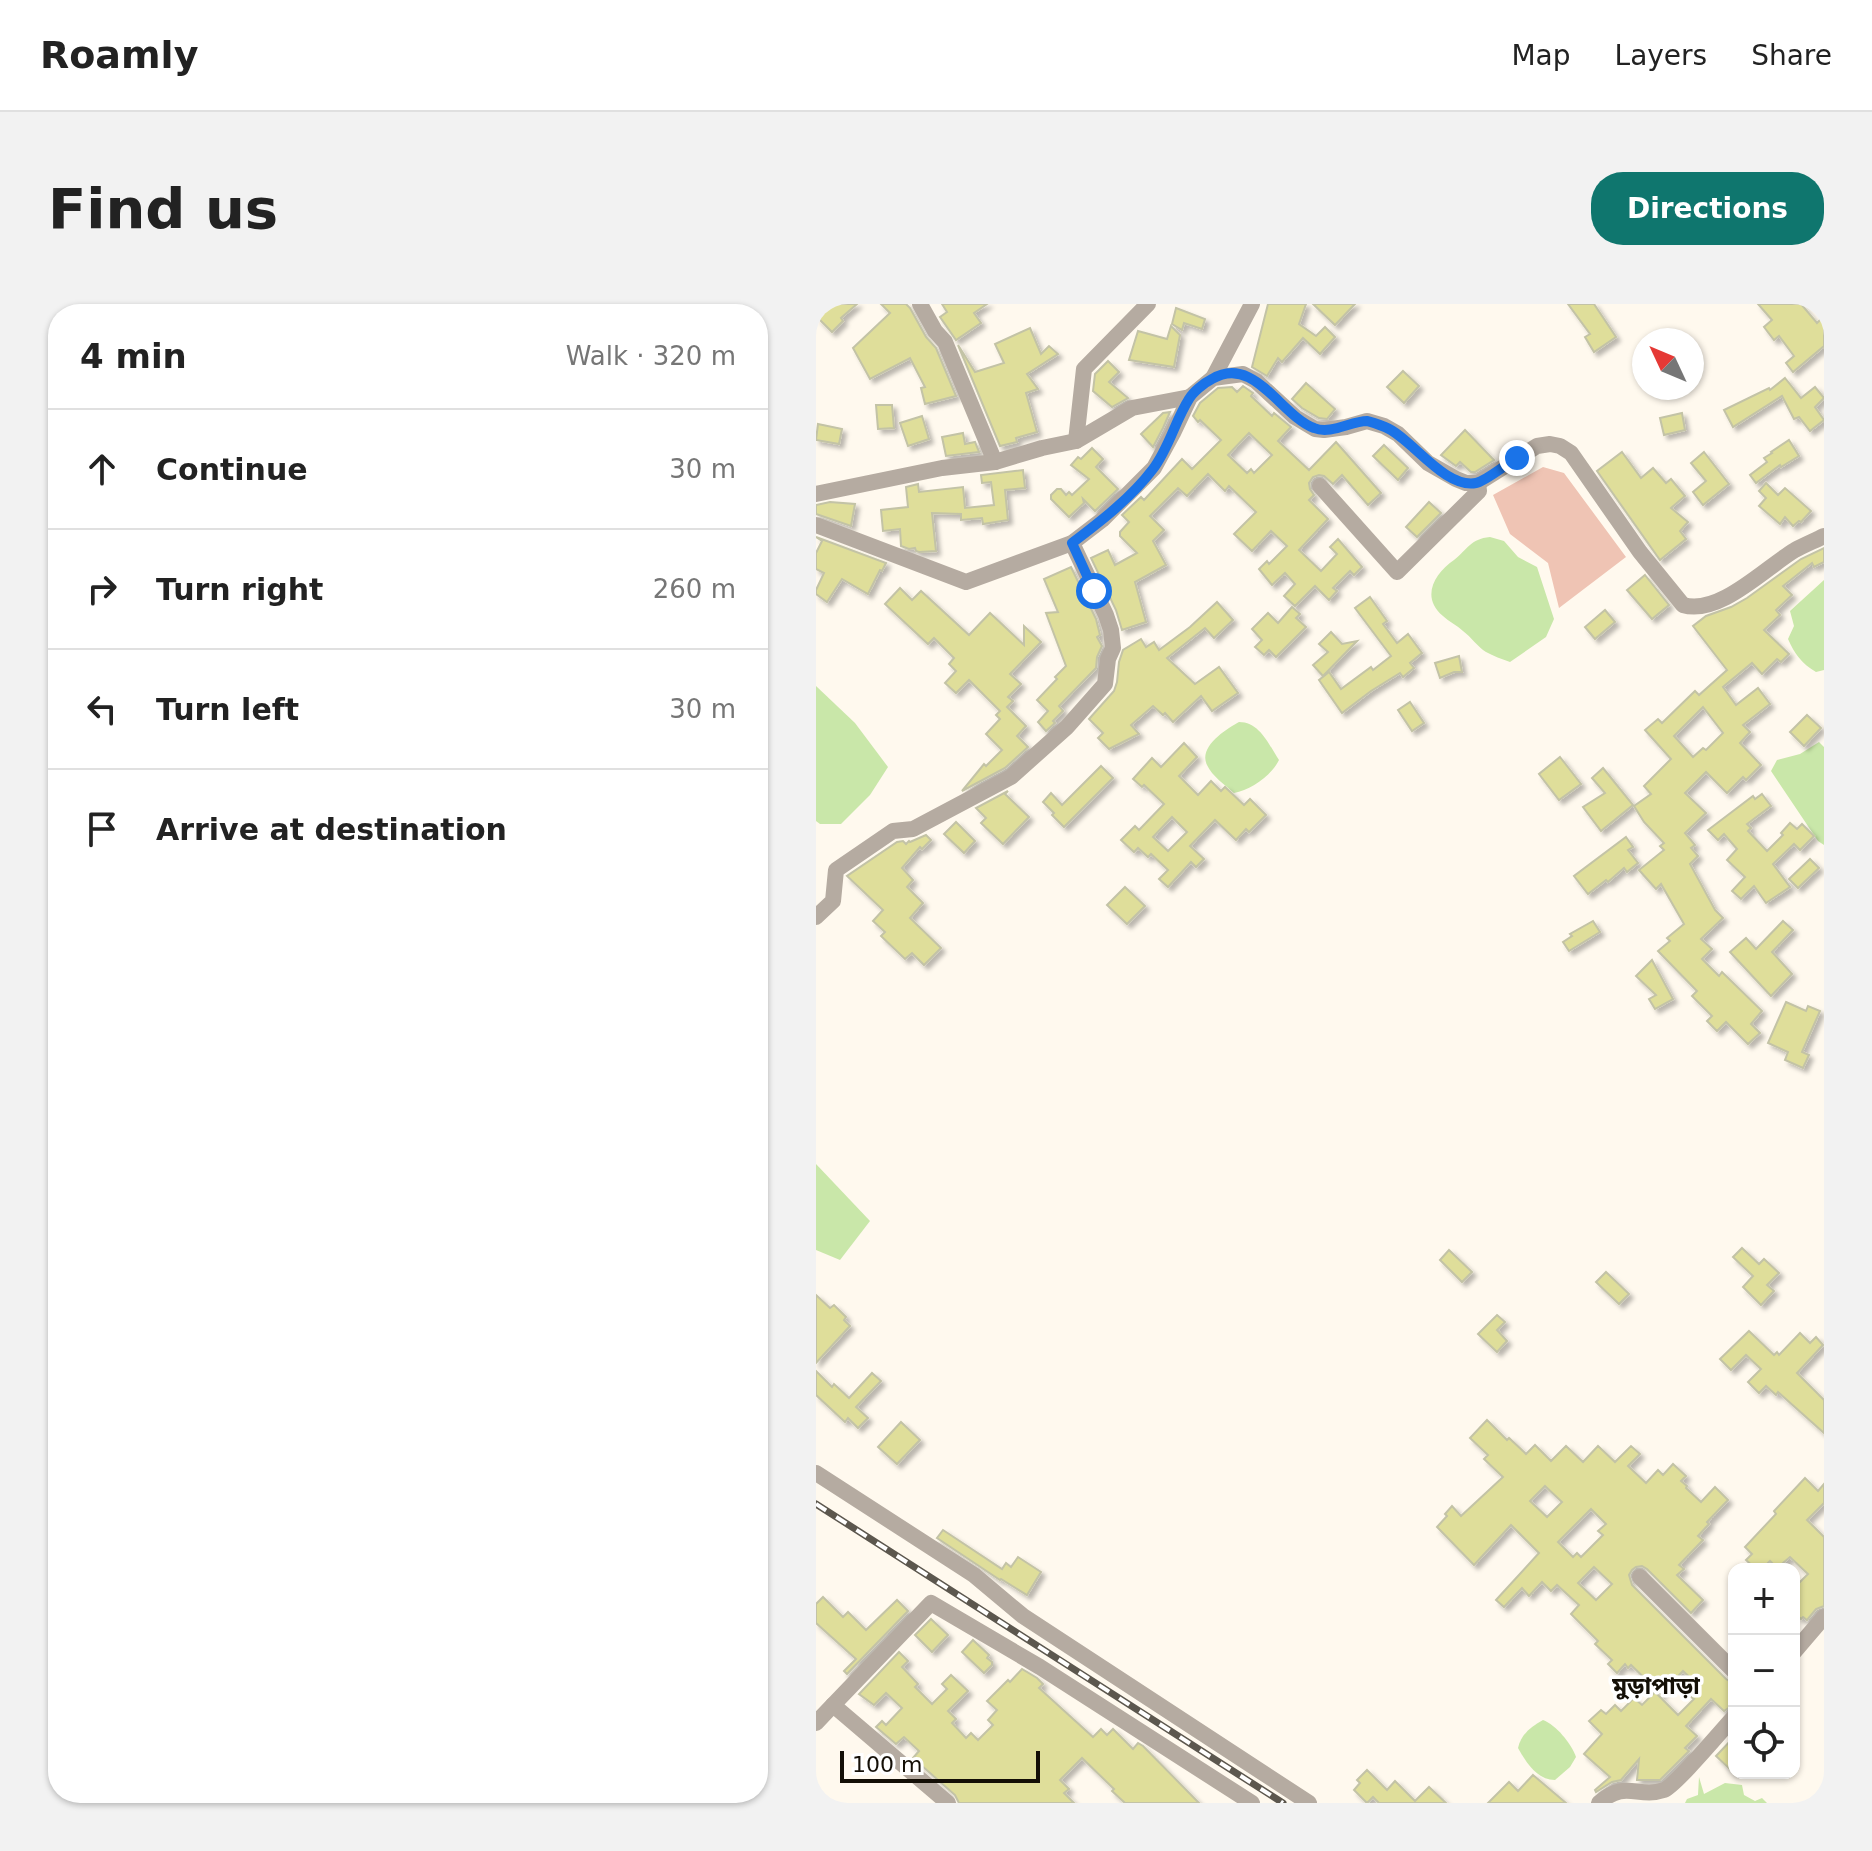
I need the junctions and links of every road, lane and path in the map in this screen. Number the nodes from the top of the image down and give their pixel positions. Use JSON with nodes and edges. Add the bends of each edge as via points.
{"nodes":[{"id":1,"x":920,"y":304,"type":"edge"},
{"id":2,"x":1148,"y":304,"type":"edge"},
{"id":3,"x":1252,"y":304,"type":"edge"},
{"id":4,"x":1213,"y":378,"type":"junction"},
{"id":5,"x":1190,"y":397,"type":"junction"},
{"id":6,"x":1076,"y":441,"type":"junction"},
{"id":7,"x":995,"y":462,"type":"junction"},
{"id":8,"x":1478,"y":483,"type":"junction"},
{"id":9,"x":1320,"y":486,"type":"dead end"},
{"id":10,"x":816,"y":494,"type":"edge"},
{"id":11,"x":816,"y":525,"type":"edge"},
{"id":12,"x":1824,"y":536,"type":"edge"},
{"id":13,"x":1072,"y":543,"type":"junction"},
{"id":14,"x":816,"y":917,"type":"edge"},
{"id":15,"x":816,"y":1473,"type":"edge"},
{"id":16,"x":1640,"y":1577,"type":"dead end"},
{"id":17,"x":1824,"y":1617,"type":"edge"},
{"id":18,"x":1800,"y":1645,"type":"edge"},
{"id":19,"x":1728,"y":1665,"type":"edge"},
{"id":20,"x":833,"y":1705,"type":"junction"},
{"id":21,"x":816,"y":1723,"type":"edge"},
{"id":22,"x":1728,"y":1724,"type":"edge"},
{"id":23,"x":948,"y":1803,"type":"edge"},
{"id":24,"x":1252,"y":1803,"type":"edge"},
{"id":25,"x":1309,"y":1803,"type":"edge"},
{"id":26,"x":1599,"y":1803,"type":"edge"}],
"edges":[{"from":1,"to":7,"type":"street","via":[[945,342]]},
{"from":2,"to":6,"type":"street","via":[[1084,369]]},
{"from":3,"to":4,"type":"street"},
{"from":4,"to":5,"type":"street"},
{"from":4,"to":8,"type":"street","via":[[1243,374],[1315,429],[1367,421],[1384,426],[1428,463],[1456,479]]},
{"from":5,"to":6,"type":"street","via":[[1132,408]]},
{"from":5,"to":13,"type":"street","via":[[1154,468]]},
{"from":6,"to":7,"type":"street"},
{"from":7,"to":10,"type":"street"},
{"from":8,"to":9,"type":"street","via":[[1479,491],[1397,572]]},
{"from":8,"to":12,"type":"street","via":[[1537,446],[1560,446],[1571,453],[1683,605],[1693,608],[1729,596]]},
{"from":11,"to":13,"type":"street","via":[[966,582]]},
{"from":13,"to":14,"type":"street","via":[[1111,630],[1105,684],[1011,777],[913,829],[893,831],[836,870],[833,901]]},
{"from":15,"to":25,"type":"street"},
{"from":16,"to":19,"type":"street"},
{"from":17,"to":18,"type":"street"},
{"from":20,"to":21,"type":"street"},
{"from":20,"to":23,"type":"street"},
{"from":20,"to":24,"type":"street","via":[[931,1603]]},
{"from":22,"to":26,"type":"street","via":[[1668,1789],[1618,1790]]}]}
